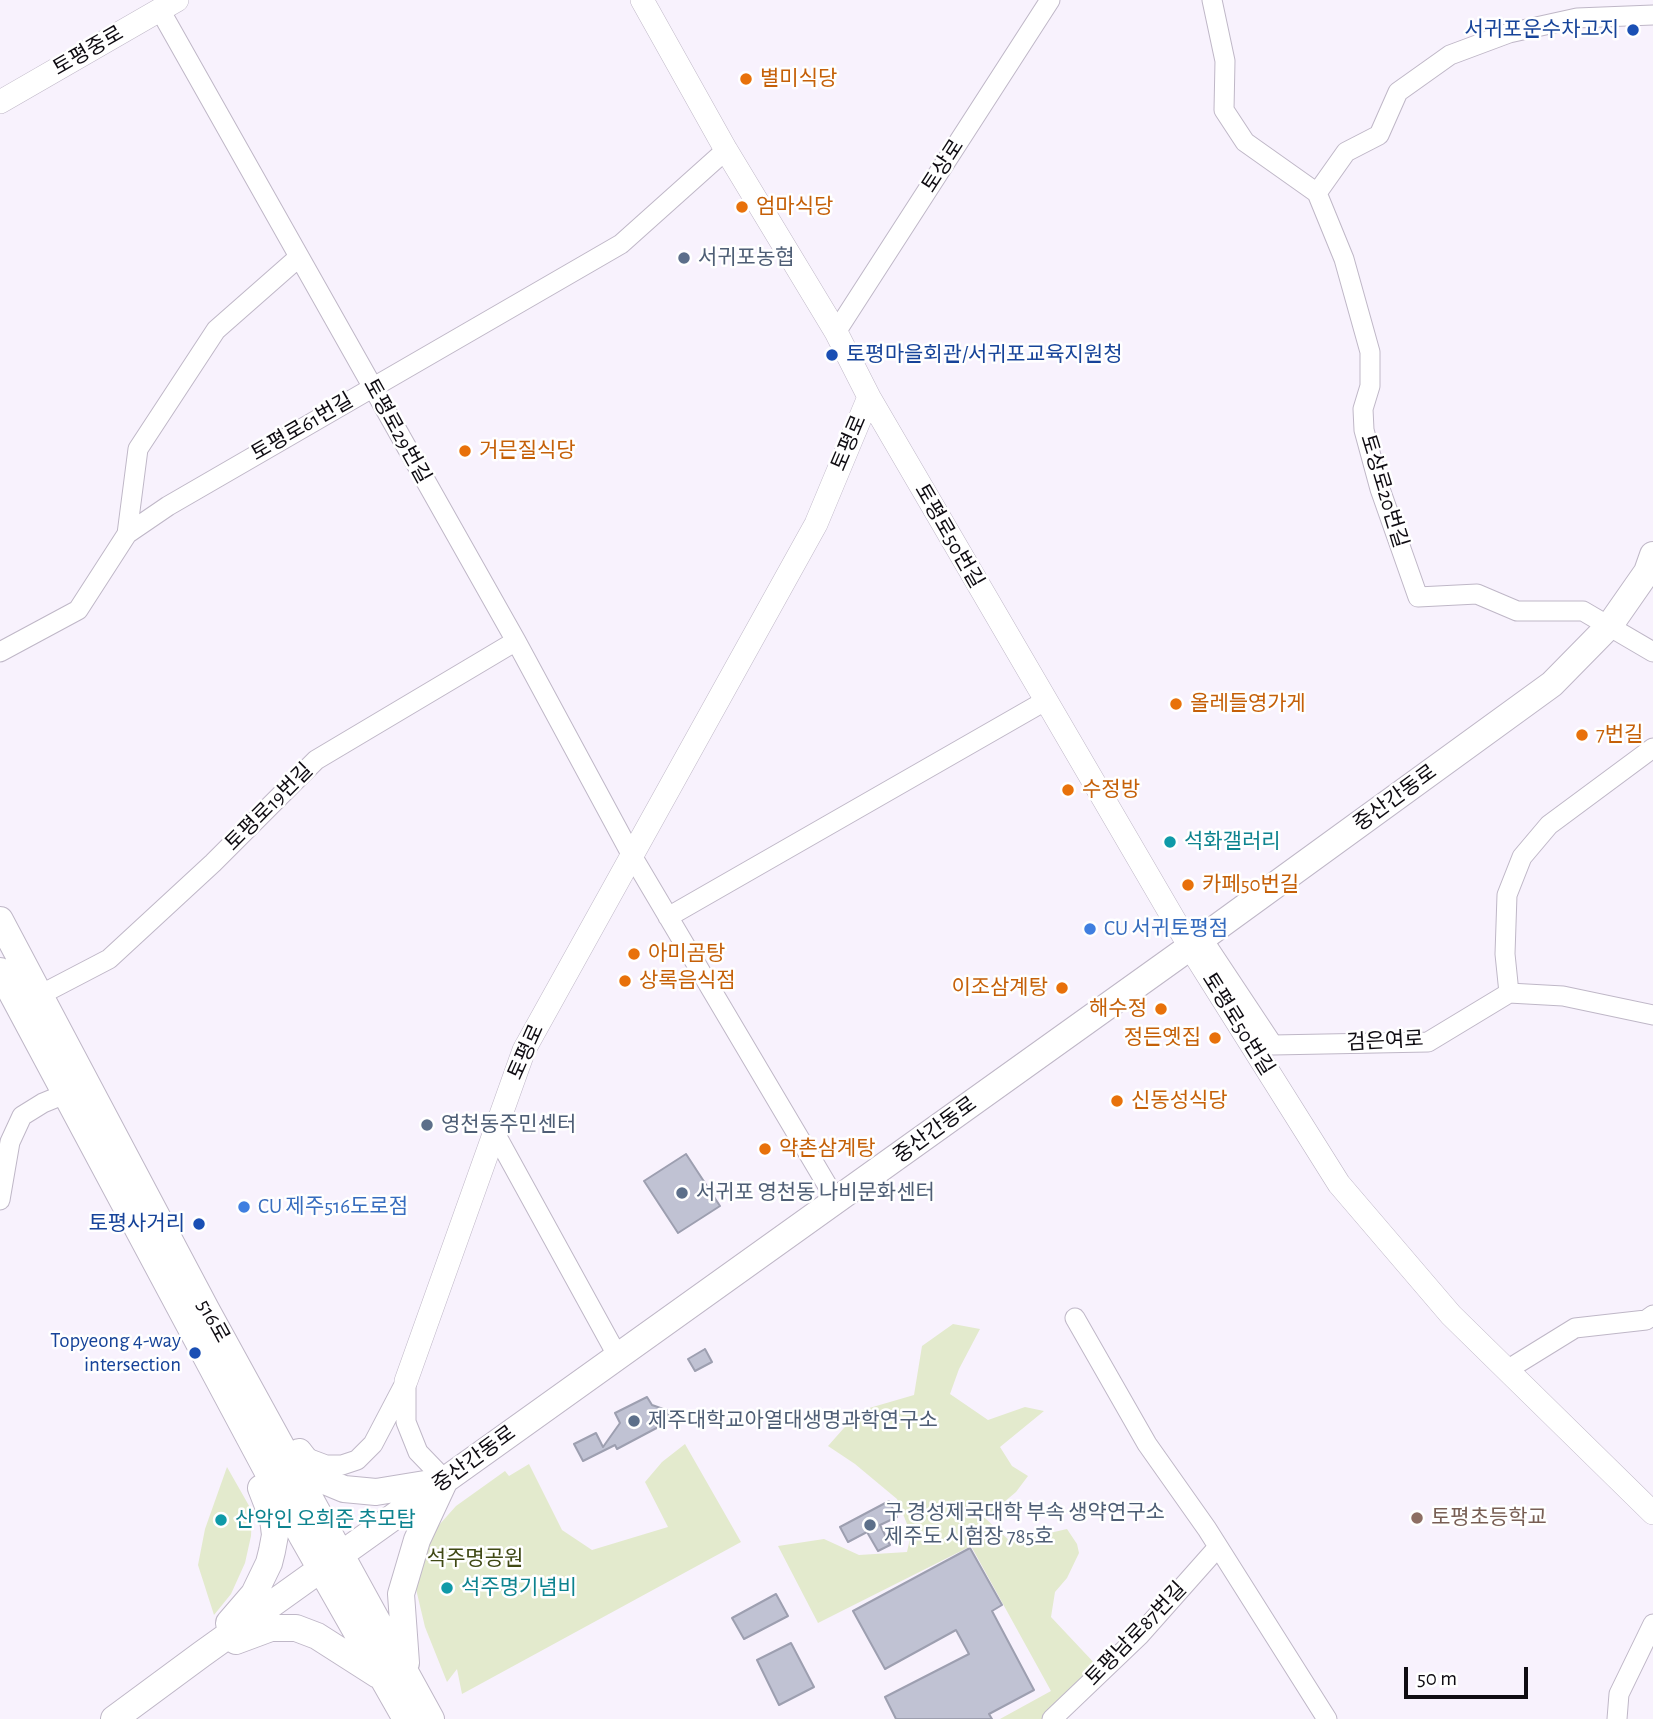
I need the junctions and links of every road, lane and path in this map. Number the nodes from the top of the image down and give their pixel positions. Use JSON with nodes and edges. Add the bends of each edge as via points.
{"nodes":[{"id":1,"x":642,"y":0,"type":"edge"},
{"id":2,"x":1050,"y":0,"type":"edge"},
{"id":3,"x":1212,"y":0,"type":"edge"},
{"id":4,"x":168,"y":5,"type":"edge"},
{"id":5,"x":1653,"y":15,"type":"edge"},
{"id":6,"x":0,"y":102,"type":"edge"},
{"id":7,"x":726,"y":150,"type":"junction"},
{"id":8,"x":1317,"y":192,"type":"junction"},
{"id":9,"x":299,"y":257,"type":"junction"},
{"id":10,"x":836,"y":332,"type":"junction"},
{"id":11,"x":372,"y":386,"type":"junction"},
{"id":12,"x":869,"y":397,"type":"junction"},
{"id":13,"x":127,"y":534,"type":"junction"},
{"id":14,"x":1653,"y":555,"type":"edge"},
{"id":15,"x":1610,"y":625,"type":"junction"},
{"id":16,"x":516,"y":641,"type":"junction"},
{"id":17,"x":0,"y":652,"type":"edge"},
{"id":18,"x":1653,"y":652,"type":"edge"},
{"id":19,"x":1045,"y":701,"type":"junction"},
{"id":20,"x":1653,"y":748,"type":"edge"},
{"id":21,"x":631,"y":854,"type":"junction"},
{"id":22,"x":668,"y":917,"type":"junction"},
{"id":23,"x":0,"y":920,"type":"edge"},
{"id":24,"x":1196,"y":943,"type":"junction"},
{"id":25,"x":0,"y":971,"type":"edge"},
{"id":26,"x":1509,"y":993,"type":"junction"},
{"id":27,"x":40,"y":995,"type":"junction"},
{"id":28,"x":1653,"y":1016,"type":"edge"},
{"id":29,"x":65,"y":1094,"type":"junction"},
{"id":30,"x":495,"y":1133,"type":"junction"},
{"id":31,"x":0,"y":1199,"type":"edge"},
{"id":32,"x":836,"y":1200,"type":"junction"},
{"id":33,"x":1653,"y":1315,"type":"edge"},
{"id":34,"x":1075,"y":1318,"type":"dead end"},
{"id":35,"x":199,"y":1345,"type":"junction"},
{"id":36,"x":227,"y":1346,"type":"junction"},
{"id":37,"x":617,"y":1355,"type":"junction"},
{"id":38,"x":1507,"y":1370,"type":"junction"},
{"id":39,"x":406,"y":1381,"type":"junction"},
{"id":40,"x":301,"y":1456,"type":"junction"},
{"id":41,"x":445,"y":1480,"type":"junction"},
{"id":42,"x":1653,"y":1513,"type":"edge"},
{"id":43,"x":1218,"y":1546,"type":"junction"},
{"id":44,"x":331,"y":1563,"type":"junction"},
{"id":45,"x":1653,"y":1624,"type":"edge"},
{"id":46,"x":202,"y":1654,"type":"junction"},
{"id":47,"x":395,"y":1675,"type":"junction"},
{"id":48,"x":114,"y":1719,"type":"edge"},
{"id":49,"x":405,"y":1719,"type":"edge"},
{"id":50,"x":431,"y":1719,"type":"edge"},
{"id":51,"x":1052,"y":1719,"type":"edge"},
{"id":52,"x":1327,"y":1719,"type":"edge"},
{"id":53,"x":1618,"y":1719,"type":"edge"}],
"edges":[{"from":1,"to":7,"type":"street","name":"토평로"},
{"from":2,"to":10,"type":"street","name":"토상로"},
{"from":3,"to":8,"type":"street","via":[[1225,61],[1224,110],[1245,142]]},
{"from":4,"to":6,"type":"street","name":"토평중로"},
{"from":4,"to":9,"type":"street","name":"토평로29번길"},
{"from":5,"to":8,"type":"street","via":[[1577,18],[1509,33],[1450,55],[1398,92],[1379,135],[1346,152]]},
{"from":7,"to":10,"type":"street","name":"토평로"},
{"from":7,"to":11,"type":"street","name":"토평로61번길","via":[[621,244]]},
{"from":8,"to":15,"type":"street","name":"토상로20번길","via":[[1344,259],[1370,352],[1364,430],[1418,597],[1477,594],[1517,611],[1583,611]]},
{"from":9,"to":11,"type":"street","name":"토평로29번길"},
{"from":9,"to":13,"type":"street","via":[[215,330],[138,449]]},
{"from":10,"to":12,"type":"street","name":"토평로"},
{"from":11,"to":13,"type":"street","name":"토평로61번길"},
{"from":11,"to":16,"type":"street","name":"토평로29번길"},
{"from":12,"to":19,"type":"street","name":"토평로50번길"},
{"from":12,"to":21,"type":"street","name":"토평로","via":[[816,524]]},
{"from":13,"to":17,"type":"street","name":"토평로61번길","via":[[78,610]]},
{"from":14,"to":15,"type":"main road","name":"중산간동로","via":[[1647,572]]},
{"from":15,"to":18,"type":"street"},
{"from":15,"to":24,"type":"main road","name":"중산간동로","via":[[1552,684]]},
{"from":16,"to":21,"type":"street","name":"토평로29번길"},
{"from":16,"to":27,"type":"street","name":"토평로19번길","via":[[316,760],[109,959]]},
{"from":19,"to":22,"type":"street"},
{"from":19,"to":24,"type":"street","name":"토평로50번길"},
{"from":20,"to":26,"type":"street","via":[[1549,825],[1522,857],[1507,895]]},
{"from":21,"to":22,"type":"street"},
{"from":21,"to":30,"type":"street","name":"토평로","via":[[524,1050]]},
{"from":22,"to":32,"type":"street"},
{"from":23,"to":27,"type":"main road","name":"516로"},
{"from":24,"to":26,"type":"street","name":"검은여로","via":[[1273,1045],[1428,1042]]},
{"from":24,"to":32,"type":"main road","name":"중산간동로"},
{"from":24,"to":38,"type":"street","name":"토평로50번길","via":[[1339,1184],[1451,1315]]},
{"from":25,"to":29,"type":"main road","name":"516로"},
{"from":26,"to":28,"type":"street","via":[[1563,996]]},
{"from":27,"to":36,"type":"main road","name":"516로"},
{"from":29,"to":31,"type":"street","via":[[22,1116],[10,1142]]},
{"from":29,"to":35,"type":"main road","name":"516로"},
{"from":30,"to":37,"type":"street"},
{"from":30,"to":39,"type":"street","name":"토평로"},
{"from":32,"to":37,"type":"main road","name":"중산간동로"},
{"from":33,"to":38,"type":"street","via":[[1646,1320],[1574,1328]]},
{"from":34,"to":43,"type":"street","via":[[1147,1444]]},
{"from":35,"to":44,"type":"main road","name":"516로"},
{"from":35,"to":46,"type":"main road","via":[[265,1497],[275,1535],[269,1563],[254,1594]]},
{"from":36,"to":40,"type":"main road","via":[[260,1378]]},
{"from":36,"to":44,"type":"main road","name":"516로"},
{"from":37,"to":41,"type":"main road","name":"중산간동로"},
{"from":38,"to":42,"type":"street","name":"토평로50번길"},
{"from":39,"to":40,"type":"street","via":[[373,1444],[357,1460],[326,1465]]},
{"from":39,"to":41,"type":"street","via":[[406,1422],[418,1452]]},
{"from":40,"to":41,"type":"main road","via":[[320,1479],[361,1493]]},
{"from":41,"to":44,"type":"main road","name":"중산간동로"},
{"from":41,"to":47,"type":"main road","via":[[417,1540],[401,1594]]},
{"from":43,"to":51,"type":"street","name":"토평남로87번길","via":[[1139,1636]]},
{"from":43,"to":52,"type":"street"},
{"from":44,"to":46,"type":"main road","name":"중산간동로"},
{"from":44,"to":47,"type":"main road","name":"516로"},
{"from":45,"to":53,"type":"street","via":[[1619,1694]]},
{"from":46,"to":47,"type":"main road","via":[[271,1628],[296,1628]]},
{"from":46,"to":48,"type":"main road","name":"중산간동로"},
{"from":47,"to":49,"type":"main road","name":"516로"},
{"from":47,"to":50,"type":"main road","name":"516로"}]}
